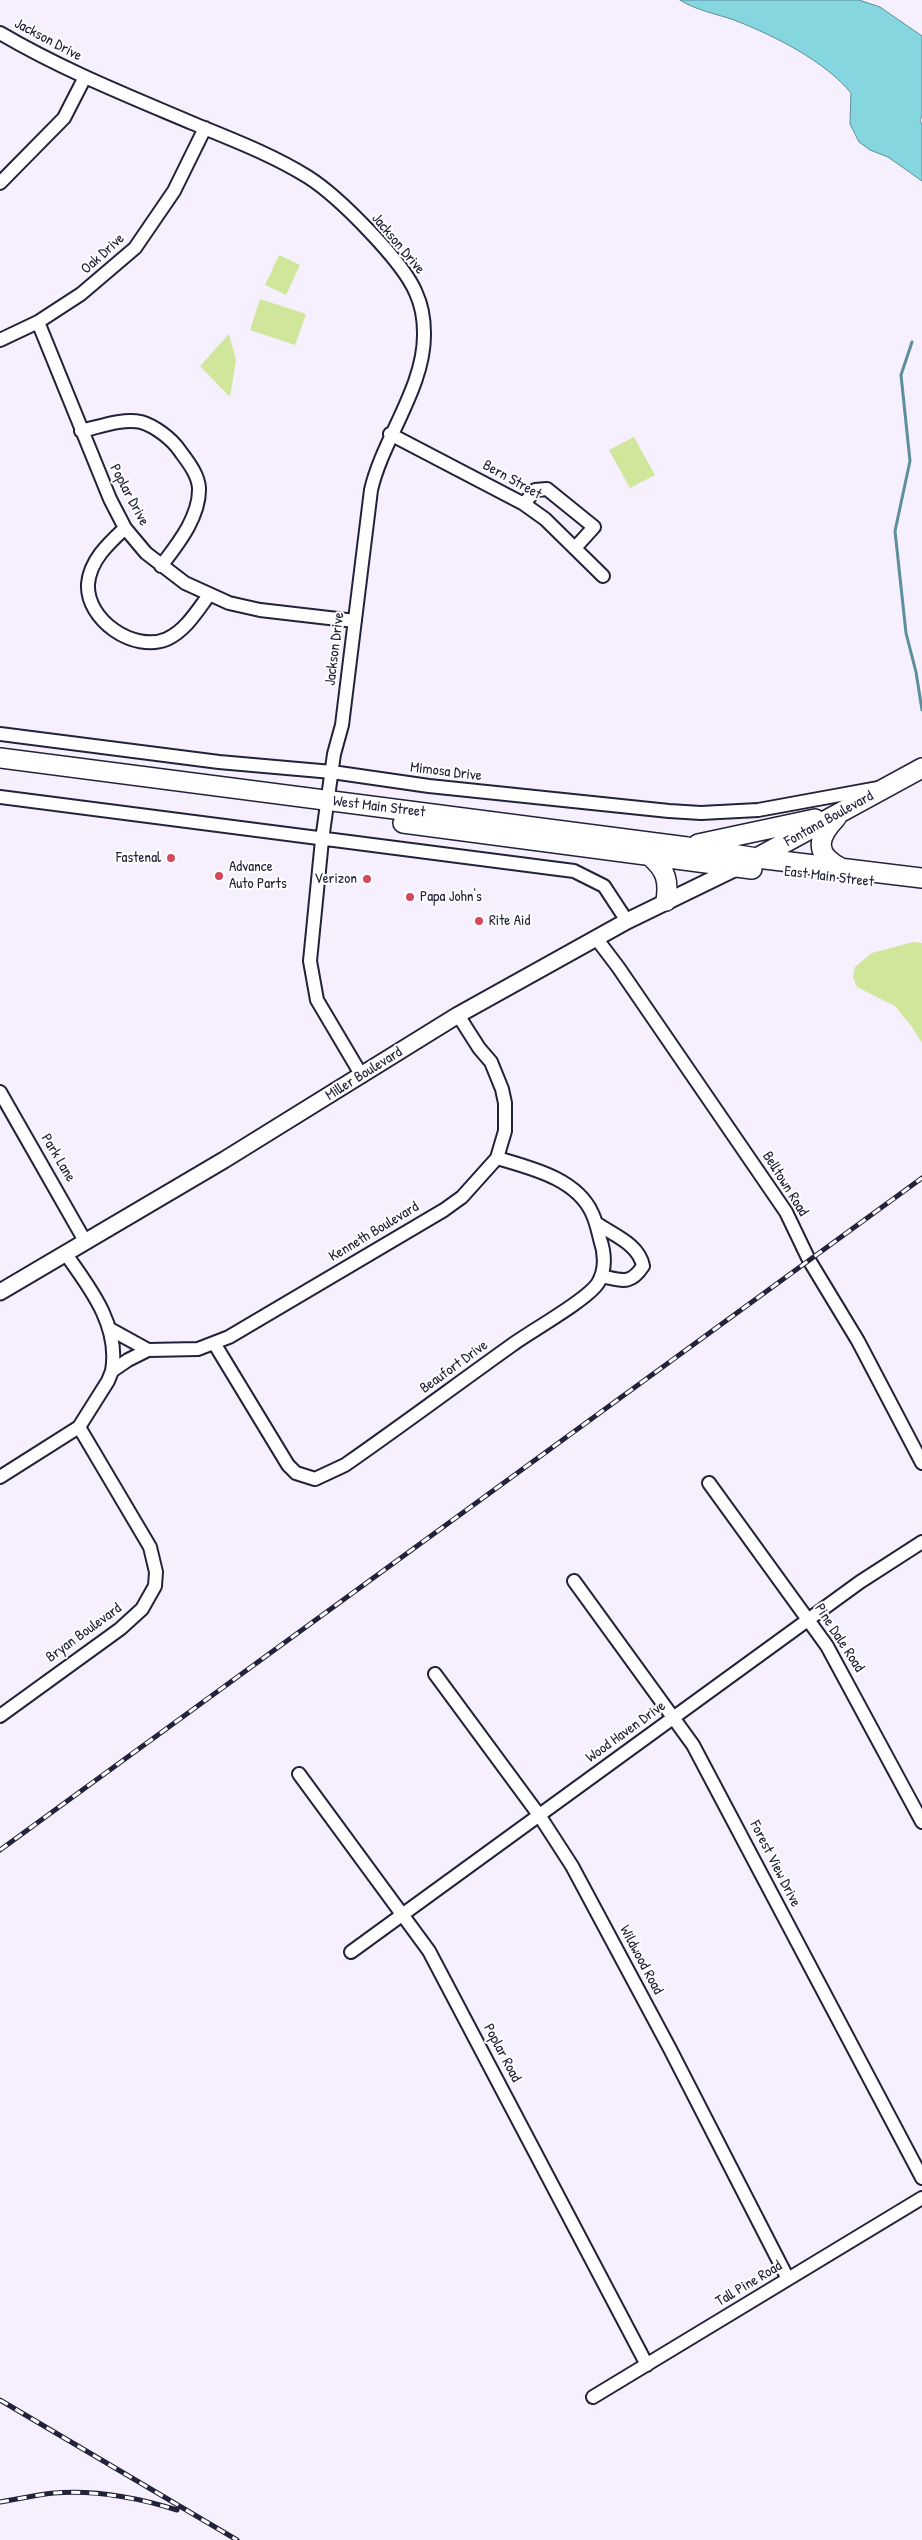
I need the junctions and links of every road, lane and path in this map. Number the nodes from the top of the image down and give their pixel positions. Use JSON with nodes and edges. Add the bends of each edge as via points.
{"nodes":[{"id":1,"x":0,"y":33,"type":"edge"},
{"id":2,"x":85,"y":78,"type":"junction"},
{"id":3,"x":205,"y":128,"type":"junction"},
{"id":4,"x":0,"y":183,"type":"edge"},
{"id":5,"x":38,"y":322,"type":"junction"},
{"id":6,"x":0,"y":340,"type":"edge"},
{"id":7,"x":81,"y":431,"type":"junction"},
{"id":8,"x":390,"y":434,"type":"junction"},
{"id":9,"x":524,"y":504,"type":"junction"},
{"id":10,"x":125,"y":528,"type":"junction"},
{"id":11,"x":575,"y":548,"type":"junction"},
{"id":12,"x":161,"y":566,"type":"junction"},
{"id":13,"x":603,"y":576,"type":"dead end"},
{"id":14,"x":209,"y":595,"type":"junction"},
{"id":15,"x":355,"y":621,"type":"junction"},
{"id":16,"x":0,"y":734,"type":"edge"},
{"id":17,"x":0,"y":758,"type":"edge"},
{"id":18,"x":921,"y":768,"type":"edge"},
{"id":19,"x":0,"y":769,"type":"edge"},
{"id":20,"x":332,"y":772,"type":"junction"},
{"id":21,"x":889,"y":786,"type":"junction"},
{"id":22,"x":0,"y":797,"type":"edge"},
{"id":23,"x":327,"y":805,"type":"junction"},
{"id":24,"x":841,"y":814,"type":"junction"},
{"id":25,"x":322,"y":840,"type":"junction"},
{"id":26,"x":687,"y":847,"type":"junction"},
{"id":27,"x":651,"y":856,"type":"junction"},
{"id":28,"x":757,"y":858,"type":"junction"},
{"id":29,"x":736,"y":868,"type":"junction"},
{"id":30,"x":840,"y":868,"type":"junction"},
{"id":31,"x":922,"y":878,"type":"edge"},
{"id":32,"x":922,"y":888,"type":"edge"},
{"id":33,"x":666,"y":900,"type":"junction"},
{"id":34,"x":627,"y":921,"type":"junction"},
{"id":35,"x":596,"y":938,"type":"junction"},
{"id":36,"x":458,"y":1015,"type":"junction"},
{"id":37,"x":362,"y":1076,"type":"junction"},
{"id":38,"x":0,"y":1092,"type":"edge"},
{"id":39,"x":496,"y":1158,"type":"junction"},
{"id":40,"x":596,"y":1224,"type":"junction"},
{"id":41,"x":85,"y":1240,"type":"junction"},
{"id":42,"x":65,"y":1253,"type":"junction"},
{"id":43,"x":601,"y":1276,"type":"junction"},
{"id":44,"x":0,"y":1292,"type":"edge"},
{"id":45,"x":110,"y":1329,"type":"junction"},
{"id":46,"x":214,"y":1343,"type":"junction"},
{"id":47,"x":148,"y":1350,"type":"junction"},
{"id":48,"x":112,"y":1371,"type":"junction"},
{"id":49,"x":79,"y":1427,"type":"junction"},
{"id":50,"x":922,"y":1462,"type":"edge"},
{"id":51,"x":0,"y":1477,"type":"edge"},
{"id":52,"x":709,"y":1483,"type":"dead end"},
{"id":53,"x":922,"y":1542,"type":"edge"},
{"id":54,"x":574,"y":1581,"type":"dead end"},
{"id":55,"x":809,"y":1620,"type":"junction"},
{"id":56,"x":435,"y":1674,"type":"dead end"},
{"id":57,"x":0,"y":1716,"type":"edge"},
{"id":58,"x":673,"y":1718,"type":"junction"},
{"id":59,"x":300,"y":1774,"type":"dead end"},
{"id":60,"x":539,"y":1815,"type":"junction"},
{"id":61,"x":922,"y":1822,"type":"edge"},
{"id":62,"x":403,"y":1914,"type":"junction"},
{"id":63,"x":351,"y":1952,"type":"dead end"},
{"id":64,"x":922,"y":2178,"type":"edge"},
{"id":65,"x":922,"y":2198,"type":"edge"},
{"id":66,"x":788,"y":2279,"type":"junction"},
{"id":67,"x":647,"y":2365,"type":"junction"},
{"id":68,"x":593,"y":2397,"type":"dead end"}],
"edges":[{"from":1,"to":2,"type":"street","name":"Jackson Drive"},
{"from":2,"to":3,"type":"street","name":"Jackson Drive"},
{"from":2,"to":4,"type":"street","via":[[64,118]]},
{"from":3,"to":5,"type":"street","name":"Oak Drive","via":[[178,184],[135,248],[81,294]]},
{"from":3,"to":8,"type":"street","name":"Jackson Drive","via":[[294,169],[322,187],[409,278],[421,306],[424,336],[414,382]]},
{"from":5,"to":6,"type":"street","name":"Oak Drive"},
{"from":5,"to":7,"type":"street","name":"Poplar Drive"},
{"from":7,"to":10,"type":"street","name":"Poplar Drive"},
{"from":7,"to":12,"type":"street","via":[[115,423],[141,422],[176,445],[192,467],[198,488],[195,508],[182,540]]},
{"from":8,"to":9,"type":"street","name":"Bern Street"},
{"from":8,"to":15,"type":"street","name":"Jackson Drive","via":[[371,490]]},
{"from":9,"to":11,"type":"street","name":"Bern Street"},
{"from":9,"to":11,"type":"street","via":[[535,490],[547,489],[594,527]]},
{"from":10,"to":12,"type":"street","name":"Poplar Drive"},
{"from":10,"to":14,"type":"street","via":[[100,553],[88,584],[92,604],[115,631],[148,643],[167,639],[185,627]]},
{"from":11,"to":13,"type":"street","name":"Bern Street"},
{"from":12,"to":14,"type":"street","name":"Poplar Drive"},
{"from":14,"to":15,"type":"street","name":"Poplar Drive","via":[[260,610]]},
{"from":15,"to":20,"type":"street","name":"Jackson Drive","via":[[342,725]]},
{"from":16,"to":20,"type":"street","name":"Mimosa Drive","via":[[218,762]]},
{"from":17,"to":23,"type":"main road","name":"West Main Street"},
{"from":18,"to":21,"type":"main road","name":"Fontana Boulevard"},
{"from":19,"to":23,"type":"main road","name":"West Main Street"},
{"from":20,"to":21,"type":"street","name":"Mimosa Drive","via":[[429,786],[701,813],[786,806]]},
{"from":20,"to":23,"type":"street","name":"Jackson Drive"},
{"from":21,"to":24,"type":"main road","name":"Fontana Boulevard"},
{"from":22,"to":25,"type":"street"},
{"from":23,"to":25,"type":"street","name":"Jackson Drive"},
{"from":23,"to":26,"type":"main road","name":"West Main Street"},
{"from":23,"to":27,"type":"main road","name":"West Main Street"},
{"from":24,"to":26,"type":"main road"},
{"from":24,"to":28,"type":"main road","name":"Fontana Boulevard"},
{"from":24,"to":30,"type":"main road","via":[[824,832],[821,845],[824,856]]},
{"from":25,"to":34,"type":"street","via":[[574,871],[604,886]]},
{"from":25,"to":37,"type":"street","name":"Jackson Drive","via":[[310,942],[311,974],[317,1000]]},
{"from":26,"to":28,"type":"main road","name":"West Main Street"},
{"from":27,"to":29,"type":"main road","name":"West Main Street"},
{"from":27,"to":33,"type":"main road","via":[[667,877]]},
{"from":28,"to":29,"type":"main road","name":"Fontana Boulevard"},
{"from":28,"to":30,"type":"main road","name":"East Main Street"},
{"from":29,"to":32,"type":"main road","name":"East Main Street"},
{"from":29,"to":33,"type":"street","name":"Miller Boulevard"},
{"from":30,"to":31,"type":"main road","name":"East Main Street"},
{"from":33,"to":34,"type":"street","name":"Miller Boulevard"},
{"from":34,"to":35,"type":"street","name":"Miller Boulevard"},
{"from":35,"to":36,"type":"street","name":"Miller Boulevard"},
{"from":35,"to":50,"type":"street","name":"Belltown Road","via":[[786,1212],[809,1260],[858,1341]]},
{"from":36,"to":37,"type":"street","name":"Miller Boulevard"},
{"from":36,"to":39,"type":"street","name":"Kenneth Boulevard","via":[[491,1062],[502,1089],[505,1131]]},
{"from":37,"to":41,"type":"street","name":"Miller Boulevard"},
{"from":38,"to":41,"type":"street","name":"Park Lane"},
{"from":39,"to":40,"type":"street","via":[[540,1171],[568,1186],[585,1202]]},
{"from":39,"to":46,"type":"street","name":"Kenneth Boulevard","via":[[462,1197],[444,1210],[252,1324]]},
{"from":40,"to":43,"type":"street","via":[[603,1252]]},
{"from":40,"to":43,"type":"street","via":[[635,1248],[643,1266],[636,1277],[629,1280]]},
{"from":41,"to":42,"type":"street","name":"Miller Boulevard"},
{"from":42,"to":44,"type":"street","name":"Miller Boulevard"},
{"from":42,"to":45,"type":"street","via":[[101,1306]]},
{"from":43,"to":46,"type":"street","name":"Beaufort Drive","via":[[591,1292],[345,1465],[315,1479],[296,1473],[288,1465]]},
{"from":45,"to":47,"type":"street"},
{"from":45,"to":48,"type":"street","via":[[115,1356]]},
{"from":46,"to":47,"type":"street","name":"Kenneth Boulevard","via":[[198,1349]]},
{"from":47,"to":48,"type":"street","name":"Kenneth Boulevard"},
{"from":48,"to":49,"type":"street"},
{"from":49,"to":51,"type":"street"},
{"from":49,"to":57,"type":"street","name":"Bryan Boulevard","via":[[150,1547],[156,1572],[155,1586],[142,1609],[120,1629]]},
{"from":52,"to":55,"type":"street","name":"Pine Dale Road"},
{"from":53,"to":55,"type":"street","name":"Wood Haven Drive"},
{"from":54,"to":58,"type":"street","name":"Forest View Drive"},
{"from":55,"to":58,"type":"street","name":"Wood Haven Drive"},
{"from":55,"to":61,"type":"street","name":"Pine Dale Road","via":[[846,1677]]},
{"from":56,"to":60,"type":"street","name":"Wildwood Road"},
{"from":58,"to":60,"type":"street","name":"Wood Haven Drive"},
{"from":58,"to":64,"type":"street","name":"Forest View Drive","via":[[693,1745]]},
{"from":59,"to":62,"type":"street","name":"Poplar Road"},
{"from":60,"to":62,"type":"street","name":"Wood Haven Drive"},
{"from":60,"to":66,"type":"street","name":"Wildwood Road","via":[[572,1866]]},
{"from":62,"to":63,"type":"street","name":"Wood Haven Drive"},
{"from":62,"to":67,"type":"street","name":"Poplar Road","via":[[443,1977]]},
{"from":65,"to":66,"type":"street","name":"Tall Pine Road"},
{"from":66,"to":67,"type":"street","name":"Tall Pine Road"},
{"from":67,"to":68,"type":"street","name":"Tall Pine Road"}]}
